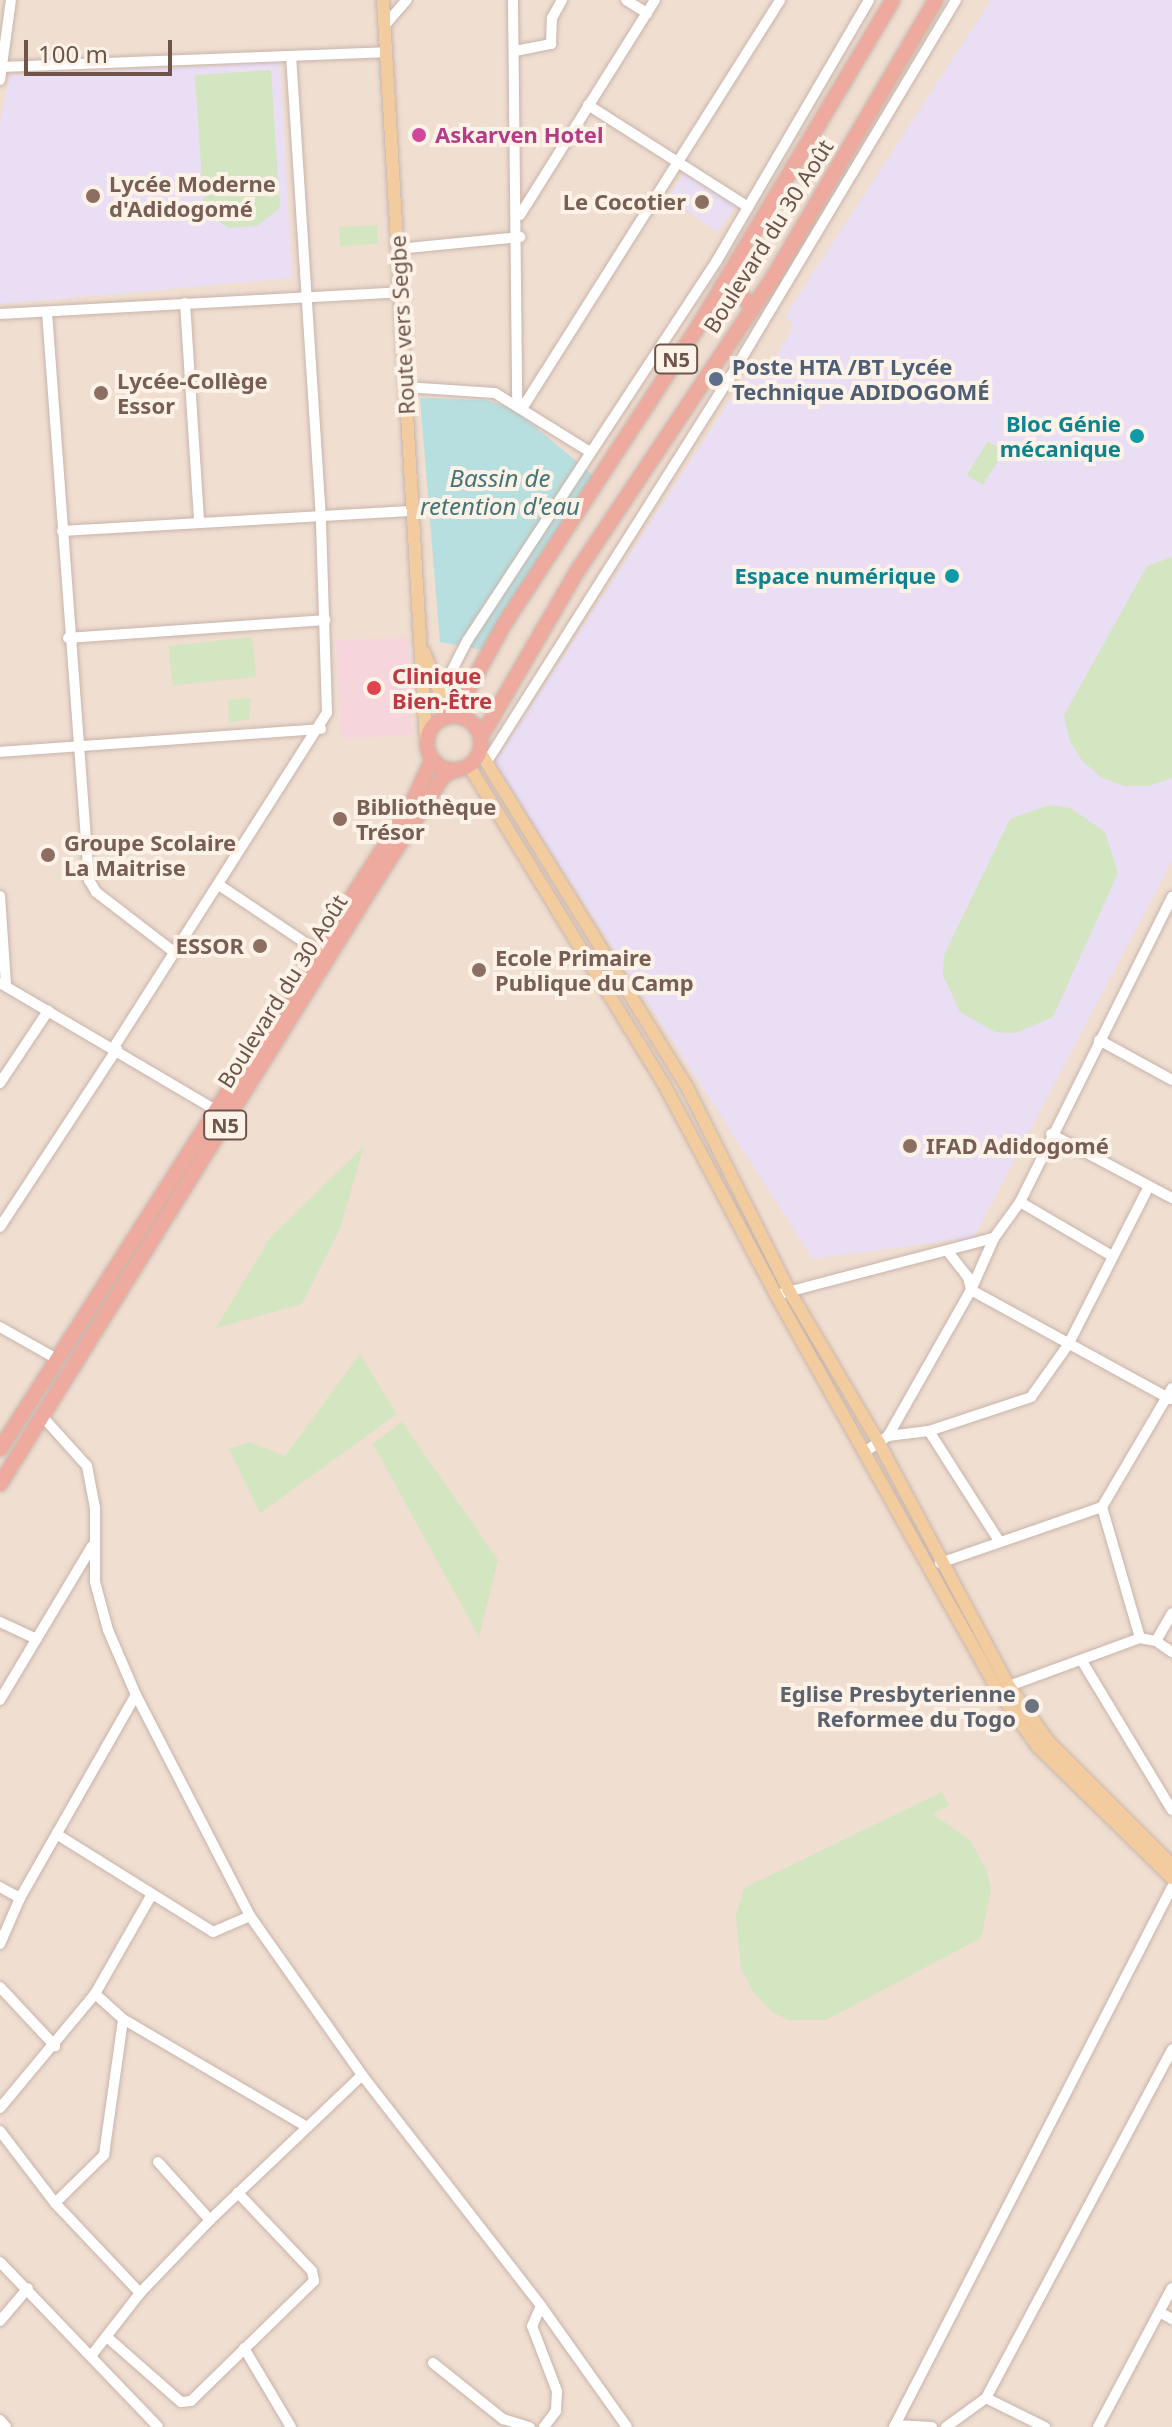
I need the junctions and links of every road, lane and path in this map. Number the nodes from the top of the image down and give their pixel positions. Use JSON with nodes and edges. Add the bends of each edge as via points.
{"nodes":[{"id":1,"x":11,"y":0,"type":"edge"},
{"id":2,"x":383,"y":0,"type":"edge"},
{"id":3,"x":407,"y":0,"type":"edge"},
{"id":4,"x":513,"y":0,"type":"edge"},
{"id":5,"x":562,"y":0,"type":"edge"},
{"id":6,"x":626,"y":0,"type":"edge"},
{"id":7,"x":655,"y":0,"type":"edge"},
{"id":8,"x":780,"y":0,"type":"edge"},
{"id":9,"x":869,"y":0,"type":"edge"},
{"id":10,"x":893,"y":0,"type":"edge"},
{"id":11,"x":936,"y":0,"type":"edge"},
{"id":12,"x":956,"y":0,"type":"edge"},
{"id":13,"x":647,"y":13,"type":"junction"},
{"id":14,"x":385,"y":25,"type":"junction"},
{"id":15,"x":515,"y":51,"type":"junction"},
{"id":16,"x":387,"y":52,"type":"junction"},
{"id":17,"x":291,"y":57,"type":"junction"},
{"id":18,"x":1,"y":67,"type":"edge"},
{"id":19,"x":0,"y":80,"type":"edge"},
{"id":20,"x":588,"y":105,"type":"junction"},
{"id":21,"x":681,"y":160,"type":"junction"},
{"id":22,"x":748,"y":207,"type":"junction"},
{"id":23,"x":518,"y":216,"type":"junction"},
{"id":24,"x":520,"y":237,"type":"junction"},
{"id":25,"x":397,"y":249,"type":"junction"},
{"id":26,"x":722,"y":285,"type":"junction"},
{"id":27,"x":400,"y":292,"type":"junction"},
{"id":28,"x":307,"y":297,"type":"junction"},
{"id":29,"x":185,"y":303,"type":"junction"},
{"id":30,"x":754,"y":305,"type":"junction"},
{"id":31,"x":47,"y":312,"type":"junction"},
{"id":32,"x":0,"y":314,"type":"edge"},
{"id":33,"x":405,"y":387,"type":"junction"},
{"id":34,"x":520,"y":405,"type":"junction"},
{"id":35,"x":590,"y":452,"type":"junction"},
{"id":36,"x":413,"y":511,"type":"junction"},
{"id":37,"x":321,"y":519,"type":"junction"},
{"id":38,"x":199,"y":522,"type":"junction"},
{"id":39,"x":62,"y":531,"type":"junction"},
{"id":40,"x":325,"y":620,"type":"junction"},
{"id":41,"x":68,"y":638,"type":"junction"},
{"id":42,"x":423,"y":650,"type":"junction"},
{"id":43,"x":442,"y":690,"type":"junction"},
{"id":44,"x":452,"y":716,"type":"junction"},
{"id":45,"x":321,"y":729,"type":"junction"},
{"id":46,"x":426,"y":742,"type":"junction"},
{"id":47,"x":75,"y":746,"type":"junction"},
{"id":48,"x":482,"y":750,"type":"junction"},
{"id":49,"x":0,"y":752,"type":"edge"},
{"id":50,"x":432,"y":760,"type":"junction"},
{"id":51,"x":469,"y":766,"type":"junction"},
{"id":52,"x":454,"y":771,"type":"junction"},
{"id":53,"x":219,"y":885,"type":"junction"},
{"id":54,"x":0,"y":896,"type":"edge"},
{"id":55,"x":1172,"y":897,"type":"edge"},
{"id":56,"x":316,"y":950,"type":"junction"},
{"id":57,"x":174,"y":952,"type":"junction"},
{"id":58,"x":3,"y":983,"type":"edge"},
{"id":59,"x":48,"y":1011,"type":"junction"},
{"id":60,"x":1099,"y":1040,"type":"junction"},
{"id":61,"x":116,"y":1048,"type":"junction"},
{"id":62,"x":1172,"y":1080,"type":"edge"},
{"id":63,"x":0,"y":1083,"type":"edge"},
{"id":64,"x":214,"y":1109,"type":"junction"},
{"id":65,"x":1051,"y":1134,"type":"junction"},
{"id":66,"x":1149,"y":1186,"type":"junction"},
{"id":67,"x":1172,"y":1198,"type":"edge"},
{"id":68,"x":1020,"y":1202,"type":"junction"},
{"id":69,"x":0,"y":1227,"type":"edge"},
{"id":70,"x":994,"y":1238,"type":"junction"},
{"id":71,"x":949,"y":1253,"type":"junction"},
{"id":72,"x":1112,"y":1256,"type":"junction"},
{"id":73,"x":788,"y":1289,"type":"junction"},
{"id":74,"x":971,"y":1290,"type":"junction"},
{"id":75,"x":776,"y":1295,"type":"junction"},
{"id":76,"x":87,"y":1312,"type":"junction"},
{"id":77,"x":103,"y":1322,"type":"junction"},
{"id":78,"x":0,"y":1327,"type":"edge"},
{"id":79,"x":1068,"y":1345,"type":"junction"},
{"id":80,"x":57,"y":1359,"type":"junction"},
{"id":81,"x":1170,"y":1395,"type":"edge"},
{"id":82,"x":42,"y":1416,"type":"junction"},
{"id":83,"x":929,"y":1431,"type":"junction"},
{"id":84,"x":884,"y":1440,"type":"junction"},
{"id":85,"x":0,"y":1450,"type":"edge"},
{"id":86,"x":866,"y":1451,"type":"junction"},
{"id":87,"x":15,"y":1460,"type":"junction"},
{"id":88,"x":0,"y":1484,"type":"edge"},
{"id":89,"x":1102,"y":1507,"type":"junction"},
{"id":90,"x":999,"y":1541,"type":"junction"},
{"id":91,"x":93,"y":1544,"type":"junction"},
{"id":92,"x":940,"y":1563,"type":"junction"},
{"id":93,"x":1172,"y":1613,"type":"edge"},
{"id":94,"x":0,"y":1622,"type":"edge"},
{"id":95,"x":1140,"y":1638,"type":"junction"},
{"id":96,"x":36,"y":1639,"type":"junction"},
{"id":97,"x":1156,"y":1641,"type":"junction"},
{"id":98,"x":1172,"y":1652,"type":"edge"},
{"id":99,"x":1082,"y":1661,"type":"junction"},
{"id":100,"x":1009,"y":1686,"type":"junction"},
{"id":101,"x":136,"y":1695,"type":"junction"},
{"id":102,"x":0,"y":1700,"type":"edge"},
{"id":103,"x":1172,"y":1810,"type":"edge"},
{"id":104,"x":58,"y":1835,"type":"junction"},
{"id":105,"x":1169,"y":1857,"type":"edge"},
{"id":106,"x":1172,"y":1878,"type":"edge"},
{"id":107,"x":0,"y":1887,"type":"edge"},
{"id":108,"x":1172,"y":1887,"type":"edge"},
{"id":109,"x":151,"y":1896,"type":"junction"},
{"id":110,"x":20,"y":1898,"type":"junction"},
{"id":111,"x":250,"y":1916,"type":"junction"},
{"id":112,"x":0,"y":1944,"type":"edge"},
{"id":113,"x":0,"y":1987,"type":"edge"},
{"id":114,"x":95,"y":1994,"type":"junction"},
{"id":115,"x":123,"y":2019,"type":"junction"},
{"id":116,"x":55,"y":2046,"type":"junction"},
{"id":117,"x":1172,"y":2049,"type":"edge"},
{"id":118,"x":362,"y":2075,"type":"junction"},
{"id":119,"x":0,"y":2108,"type":"edge"},
{"id":120,"x":307,"y":2127,"type":"junction"},
{"id":121,"x":0,"y":2131,"type":"edge"},
{"id":122,"x":158,"y":2162,"type":"dead end"},
{"id":123,"x":238,"y":2193,"type":"junction"},
{"id":124,"x":55,"y":2203,"type":"junction"},
{"id":125,"x":210,"y":2220,"type":"junction"},
{"id":126,"x":0,"y":2262,"type":"edge"},
{"id":127,"x":28,"y":2288,"type":"junction"},
{"id":128,"x":1172,"y":2288,"type":"edge"},
{"id":129,"x":140,"y":2293,"type":"junction"},
{"id":130,"x":541,"y":2306,"type":"junction"},
{"id":131,"x":1161,"y":2313,"type":"junction"},
{"id":132,"x":1172,"y":2319,"type":"edge"},
{"id":133,"x":0,"y":2321,"type":"edge"},
{"id":134,"x":107,"y":2337,"type":"junction"},
{"id":135,"x":244,"y":2348,"type":"junction"},
{"id":136,"x":91,"y":2356,"type":"junction"},
{"id":137,"x":433,"y":2363,"type":"dead end"},
{"id":138,"x":986,"y":2398,"type":"junction"},
{"id":139,"x":0,"y":2420,"type":"edge"},
{"id":140,"x":894,"y":2426,"type":"edge"},
{"id":141,"x":6,"y":2427,"type":"edge"},
{"id":142,"x":158,"y":2427,"type":"edge"},
{"id":143,"x":291,"y":2427,"type":"edge"},
{"id":144,"x":530,"y":2427,"type":"edge"},
{"id":145,"x":544,"y":2427,"type":"edge"},
{"id":146,"x":627,"y":2427,"type":"edge"},
{"id":147,"x":932,"y":2427,"type":"edge"},
{"id":148,"x":946,"y":2427,"type":"edge"},
{"id":149,"x":1045,"y":2427,"type":"edge"},
{"id":150,"x":1098,"y":2427,"type":"edge"}],
"edges":[{"from":1,"to":18,"type":"street"},
{"from":2,"to":14,"type":"main road","name":"Route vers Segbe"},
{"from":3,"to":14,"type":"street"},
{"from":4,"to":15,"type":"street"},
{"from":5,"to":15,"type":"street","via":[[552,18],[551,44]]},
{"from":6,"to":13,"type":"street"},
{"from":7,"to":13,"type":"street"},
{"from":8,"to":21,"type":"street"},
{"from":9,"to":22,"type":"street"},
{"from":10,"to":26,"type":"highway","name":"Boulevard du 30 Août","number":"N5"},
{"from":11,"to":30,"type":"highway","name":"Boulevard du 30 Août","number":"N5"},
{"from":12,"to":48,"type":"street","via":[[731,376]]},
{"from":13,"to":20,"type":"street"},
{"from":14,"to":16,"type":"main road","name":"Route vers Segbe"},
{"from":15,"to":23,"type":"street"},
{"from":16,"to":17,"type":"street"},
{"from":16,"to":25,"type":"main road","name":"Route vers Segbe"},
{"from":17,"to":18,"type":"street"},
{"from":17,"to":28,"type":"street"},
{"from":18,"to":19,"type":"street"},
{"from":20,"to":21,"type":"street"},
{"from":20,"to":23,"type":"street"},
{"from":21,"to":22,"type":"street"},
{"from":21,"to":34,"type":"street"},
{"from":22,"to":35,"type":"street"},
{"from":23,"to":24,"type":"street"},
{"from":24,"to":25,"type":"street"},
{"from":24,"to":34,"type":"street"},
{"from":25,"to":27,"type":"main road","name":"Route vers Segbe"},
{"from":26,"to":30,"type":"highway"},
{"from":26,"to":44,"type":"highway","name":"Boulevard du 30 Août","number":"N5","via":[[503,626]]},
{"from":27,"to":28,"type":"street"},
{"from":27,"to":33,"type":"main road","name":"Route vers Segbe"},
{"from":28,"to":29,"type":"street"},
{"from":28,"to":37,"type":"street"},
{"from":29,"to":31,"type":"street"},
{"from":29,"to":38,"type":"street"},
{"from":30,"to":48,"type":"highway","name":"Boulevard du 30 Août","number":"N5","via":[[578,570]]},
{"from":31,"to":32,"type":"street"},
{"from":31,"to":39,"type":"street"},
{"from":33,"to":34,"type":"street","via":[[472,388]]},
{"from":33,"to":36,"type":"main road","name":"Route vers Segbe"},
{"from":34,"to":35,"type":"street"},
{"from":35,"to":43,"type":"street","via":[[467,641]]},
{"from":36,"to":37,"type":"street"},
{"from":36,"to":42,"type":"main road","name":"Route vers Segbe"},
{"from":37,"to":38,"type":"street"},
{"from":37,"to":40,"type":"street"},
{"from":38,"to":39,"type":"street"},
{"from":39,"to":41,"type":"street"},
{"from":40,"to":41,"type":"street"},
{"from":40,"to":45,"type":"street","via":[[327,713]]},
{"from":41,"to":47,"type":"street"},
{"from":42,"to":43,"type":"main road","name":"Route vers Segbe"},
{"from":42,"to":46,"type":"main road","name":"Route vers Segbe"},
{"from":43,"to":44,"type":"main road","name":"Route vers Segbe"},
{"from":44,"to":46,"type":"highway","number":"N5","via":[[432,727]]},
{"from":44,"to":48,"type":"highway","via":[[471,722]]},
{"from":45,"to":47,"type":"street"},
{"from":45,"to":53,"type":"street"},
{"from":46,"to":50,"type":"highway"},
{"from":47,"to":49,"type":"street"},
{"from":47,"to":57,"type":"street","via":[[91,887]]},
{"from":48,"to":51,"type":"highway","number":"N5"},
{"from":48,"to":73,"type":"main road","via":[[687,1087]]},
{"from":50,"to":52,"type":"highway"},
{"from":50,"to":56,"type":"highway","name":"Boulevard du 30 Août","number":"N5","via":[[412,803]]},
{"from":51,"to":52,"type":"highway","number":"N5"},
{"from":51,"to":75,"type":"main road","via":[[664,1084]]},
{"from":52,"to":77,"type":"highway","name":"Boulevard du 30 Août","number":"N5","via":[[444,775],[380,874]]},
{"from":53,"to":56,"type":"street"},
{"from":53,"to":57,"type":"street"},
{"from":54,"to":58,"type":"street"},
{"from":55,"to":60,"type":"street"},
{"from":56,"to":64,"type":"highway","name":"Boulevard du 30 Août","number":"N5"},
{"from":57,"to":61,"type":"street"},
{"from":58,"to":59,"type":"street"},
{"from":59,"to":61,"type":"street"},
{"from":59,"to":63,"type":"street"},
{"from":60,"to":62,"type":"street"},
{"from":60,"to":65,"type":"street"},
{"from":61,"to":64,"type":"street"},
{"from":61,"to":69,"type":"street"},
{"from":64,"to":76,"type":"highway","name":"Boulevard du 30 Août","number":"N5"},
{"from":65,"to":66,"type":"street"},
{"from":65,"to":68,"type":"street"},
{"from":66,"to":67,"type":"street"},
{"from":66,"to":72,"type":"street"},
{"from":68,"to":70,"type":"street"},
{"from":68,"to":72,"type":"street"},
{"from":70,"to":71,"type":"street"},
{"from":70,"to":74,"type":"street"},
{"from":71,"to":73,"type":"street"},
{"from":71,"to":74,"type":"street","via":[[968,1277]]},
{"from":72,"to":79,"type":"street"},
{"from":73,"to":75,"type":"street"},
{"from":73,"to":84,"type":"main road"},
{"from":74,"to":79,"type":"street"},
{"from":74,"to":84,"type":"street"},
{"from":75,"to":86,"type":"main road"},
{"from":76,"to":77,"type":"highway"},
{"from":76,"to":80,"type":"highway","name":"Boulevard du 30 Août","number":"N5"},
{"from":77,"to":82,"type":"highway","name":"Boulevard du 30 Août","number":"N5"},
{"from":78,"to":80,"type":"street"},
{"from":79,"to":81,"type":"street"},
{"from":79,"to":83,"type":"street","via":[[1025,1402]]},
{"from":80,"to":85,"type":"highway","name":"Boulevard du 30 Août","number":"N5"},
{"from":81,"to":89,"type":"street"},
{"from":82,"to":87,"type":"highway","name":"Boulevard du 30 Août","number":"N5"},
{"from":82,"to":91,"type":"street","via":[[87,1466],[95,1508]]},
{"from":83,"to":84,"type":"street"},
{"from":83,"to":90,"type":"street"},
{"from":84,"to":86,"type":"street"},
{"from":84,"to":92,"type":"main road"},
{"from":85,"to":87,"type":"highway"},
{"from":86,"to":106,"type":"main road","via":[[1006,1702],[1038,1747]]},
{"from":87,"to":88,"type":"highway","name":"Boulevard du 30 Août","number":"N5"},
{"from":89,"to":90,"type":"street"},
{"from":89,"to":95,"type":"street"},
{"from":90,"to":92,"type":"street"},
{"from":91,"to":96,"type":"street"},
{"from":91,"to":101,"type":"street","via":[[100,1607]]},
{"from":92,"to":100,"type":"main road"},
{"from":93,"to":97,"type":"street"},
{"from":94,"to":96,"type":"street"},
{"from":95,"to":97,"type":"street"},
{"from":95,"to":99,"type":"street"},
{"from":96,"to":102,"type":"street"},
{"from":97,"to":98,"type":"street"},
{"from":99,"to":100,"type":"street"},
{"from":99,"to":103,"type":"street"},
{"from":100,"to":105,"type":"main road","via":[[1049,1742]]},
{"from":101,"to":104,"type":"street"},
{"from":101,"to":111,"type":"street"},
{"from":104,"to":109,"type":"street"},
{"from":104,"to":110,"type":"street"},
{"from":107,"to":110,"type":"street"},
{"from":108,"to":140,"type":"street"},
{"from":109,"to":111,"type":"street","via":[[213,1932]]},
{"from":109,"to":114,"type":"street"},
{"from":110,"to":112,"type":"street"},
{"from":111,"to":118,"type":"street"},
{"from":113,"to":116,"type":"street"},
{"from":114,"to":115,"type":"street"},
{"from":114,"to":116,"type":"street"},
{"from":115,"to":120,"type":"street"},
{"from":115,"to":124,"type":"street","via":[[103,2159]]},
{"from":116,"to":119,"type":"street"},
{"from":117,"to":138,"type":"street"},
{"from":118,"to":120,"type":"street"},
{"from":118,"to":130,"type":"street"},
{"from":120,"to":123,"type":"street"},
{"from":121,"to":124,"type":"street"},
{"from":122,"to":125,"type":"street"},
{"from":123,"to":125,"type":"street"},
{"from":123,"to":135,"type":"street","via":[[314,2276]]},
{"from":124,"to":129,"type":"street"},
{"from":125,"to":129,"type":"street"},
{"from":126,"to":127,"type":"street"},
{"from":127,"to":133,"type":"street"},
{"from":127,"to":136,"type":"street"},
{"from":128,"to":131,"type":"street"},
{"from":129,"to":134,"type":"street"},
{"from":130,"to":145,"type":"street","via":[[532,2326],[557,2391],[556,2411]]},
{"from":130,"to":146,"type":"street"},
{"from":131,"to":132,"type":"street"},
{"from":131,"to":150,"type":"street"},
{"from":134,"to":135,"type":"street","via":[[181,2402],[191,2401]]},
{"from":134,"to":136,"type":"street"},
{"from":135,"to":143,"type":"street"},
{"from":136,"to":142,"type":"street"},
{"from":137,"to":144,"type":"street","via":[[503,2419]]},
{"from":138,"to":148,"type":"street"},
{"from":138,"to":149,"type":"street"},
{"from":139,"to":141,"type":"street"},
{"from":140,"to":147,"type":"street"}]}
